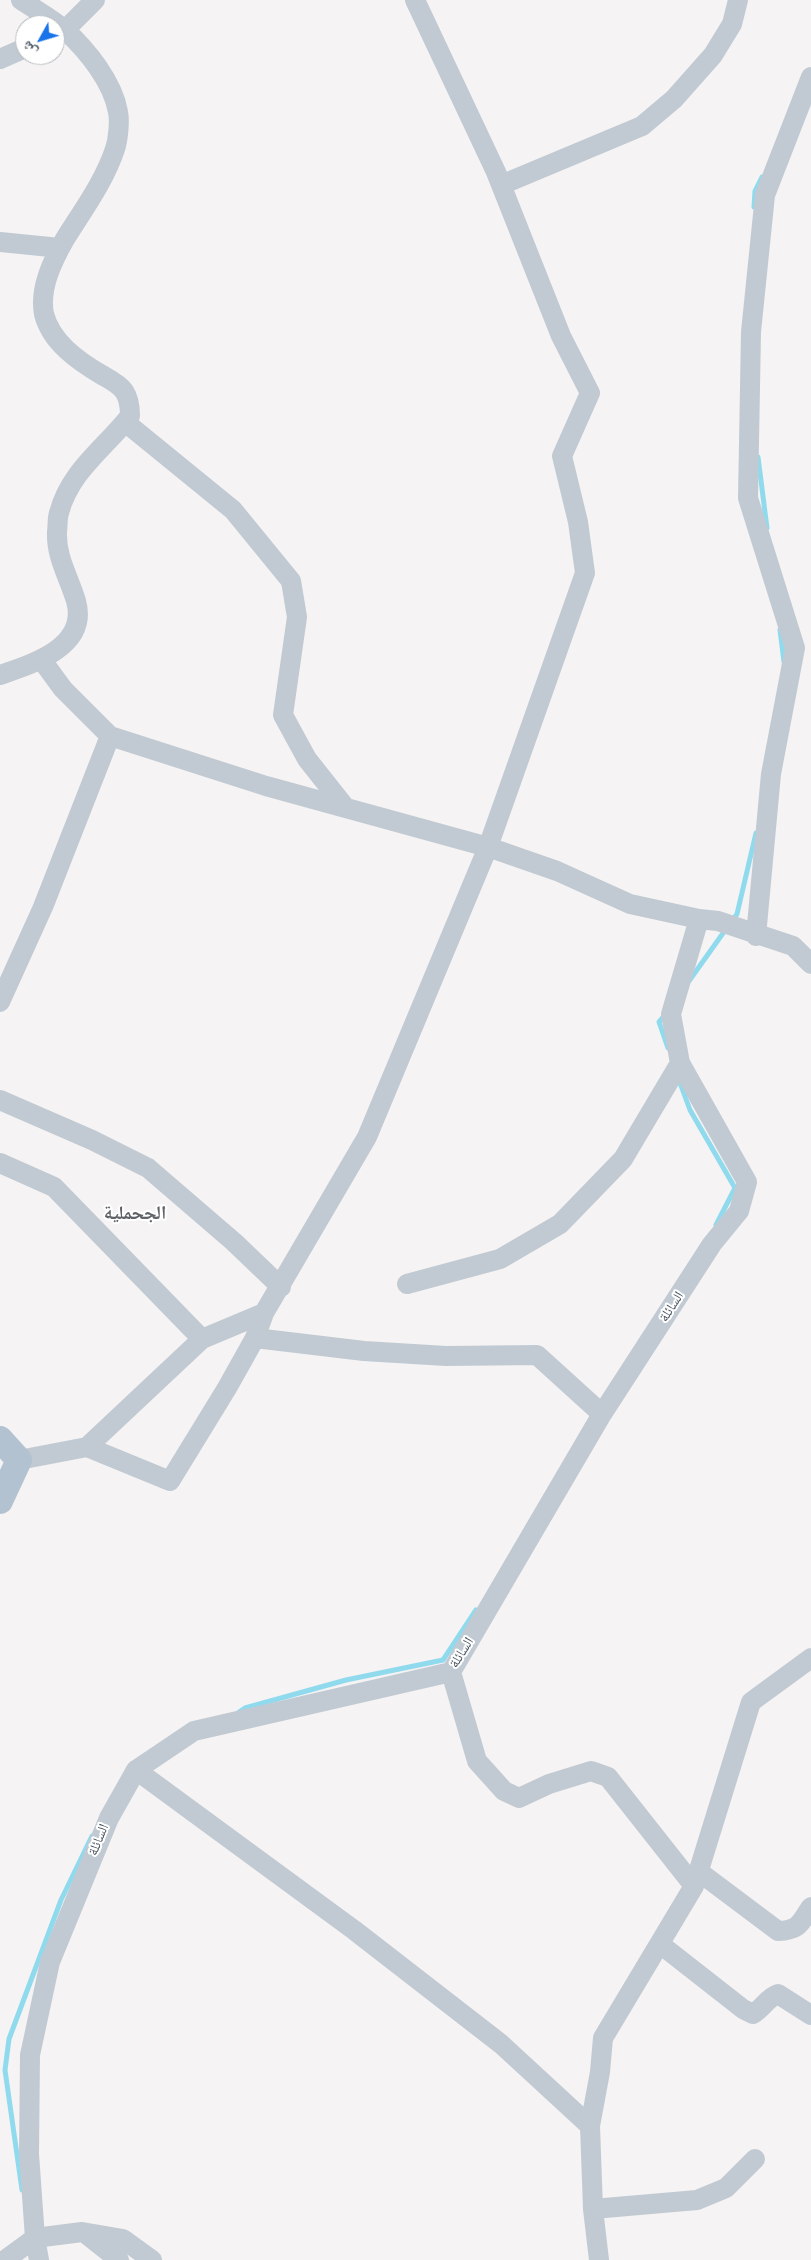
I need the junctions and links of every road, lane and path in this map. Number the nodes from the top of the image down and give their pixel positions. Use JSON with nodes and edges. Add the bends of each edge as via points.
{"nodes":[{"id":1,"x":21,"y":0,"type":"edge"},
{"id":2,"x":95,"y":0,"type":"edge"},
{"id":3,"x":415,"y":0,"type":"edge"},
{"id":4,"x":738,"y":0,"type":"edge"},
{"id":5,"x":39,"y":15,"type":"edge"},
{"id":6,"x":65,"y":27,"type":"edge"},
{"id":7,"x":65,"y":36,"type":"edge"},
{"id":8,"x":15,"y":52,"type":"edge"},
{"id":9,"x":0,"y":59,"type":"edge"},
{"id":10,"x":811,"y":77,"type":"edge"},
{"id":11,"x":501,"y":185,"type":"junction"},
{"id":12,"x":0,"y":242,"type":"edge"},
{"id":13,"x":60,"y":248,"type":"junction"},
{"id":14,"x":125,"y":422,"type":"junction"},
{"id":15,"x":41,"y":659,"type":"junction"},
{"id":16,"x":0,"y":674,"type":"edge"},
{"id":17,"x":110,"y":736,"type":"junction"},
{"id":18,"x":345,"y":807,"type":"junction"},
{"id":19,"x":488,"y":846,"type":"junction"},
{"id":20,"x":699,"y":920,"type":"junction"},
{"id":21,"x":756,"y":936,"type":"junction"},
{"id":22,"x":811,"y":964,"type":"edge"},
{"id":23,"x":0,"y":1002,"type":"edge"},
{"id":24,"x":680,"y":1063,"type":"junction"},
{"id":25,"x":0,"y":1100,"type":"edge"},
{"id":26,"x":0,"y":1163,"type":"edge"},
{"id":27,"x":407,"y":1284,"type":"dead end"},
{"id":28,"x":281,"y":1287,"type":"junction"},
{"id":29,"x":264,"y":1313,"type":"junction"},
{"id":30,"x":255,"y":1338,"type":"junction"},
{"id":31,"x":202,"y":1340,"type":"junction"},
{"id":32,"x":602,"y":1414,"type":"junction"},
{"id":33,"x":0,"y":1440,"type":"edge"},
{"id":34,"x":88,"y":1447,"type":"junction"},
{"id":35,"x":19,"y":1460,"type":"junction"},
{"id":36,"x":0,"y":1501,"type":"edge"},
{"id":37,"x":811,"y":1658,"type":"edge"},
{"id":38,"x":451,"y":1672,"type":"junction"},
{"id":39,"x":136,"y":1770,"type":"junction"},
{"id":40,"x":696,"y":1878,"type":"junction"},
{"id":41,"x":811,"y":1907,"type":"edge"},
{"id":42,"x":660,"y":1944,"type":"junction"},
{"id":43,"x":811,"y":2016,"type":"edge"},
{"id":44,"x":590,"y":2126,"type":"junction"},
{"id":45,"x":755,"y":2159,"type":"dead end"},
{"id":46,"x":593,"y":2209,"type":"junction"},
{"id":47,"x":82,"y":2232,"type":"junction"},
{"id":48,"x":35,"y":2238,"type":"junction"},
{"id":49,"x":5,"y":2260,"type":"edge"},
{"id":50,"x":40,"y":2260,"type":"edge"},
{"id":51,"x":119,"y":2260,"type":"edge"},
{"id":52,"x":152,"y":2260,"type":"edge"},
{"id":53,"x":599,"y":2260,"type":"edge"}],
"edges":[{"from":1,"to":5,"type":"street"},
{"from":2,"to":6,"type":"street"},
{"from":3,"to":11,"type":"street"},
{"from":4,"to":11,"type":"street","via":[[732,24],[713,54],[674,99],[642,126]]},
{"from":7,"to":13,"type":"street","via":[[86,53],[109,86],[119,113],[115,148],[106,171]]},
{"from":8,"to":9,"type":"street"},
{"from":10,"to":21,"type":"street","via":[[765,195],[751,332],[748,498],[795,648],[771,774]]},
{"from":11,"to":19,"type":"street","via":[[561,336],[590,393],[562,456],[578,522],[585,573]]},
{"from":12,"to":13,"type":"street"},
{"from":13,"to":14,"type":"street","via":[[52,261],[44,296],[49,329],[85,365],[123,389],[129,402],[130,416]]},
{"from":14,"to":15,"type":"street","via":[[80,468],[58,515],[57,547],[77,603],[77,621],[71,637],[57,651]]},
{"from":14,"to":18,"type":"street","via":[[232,510],[291,581],[297,617],[283,715],[307,759]]},
{"from":15,"to":16,"type":"street"},
{"from":15,"to":17,"type":"street","via":[[62,689]]},
{"from":17,"to":18,"type":"street","via":[[266,786]]},
{"from":17,"to":23,"type":"street","via":[[43,907]]},
{"from":18,"to":19,"type":"street"},
{"from":19,"to":20,"type":"street","via":[[630,904]]},
{"from":19,"to":28,"type":"street","via":[[367,1137]]},
{"from":20,"to":21,"type":"street","via":[[718,921]]},
{"from":20,"to":24,"type":"street","name":"السائلة","via":[[671,1014]]},
{"from":21,"to":22,"type":"street","via":[[793,946]]},
{"from":24,"to":27,"type":"street","via":[[623,1159],[560,1224],[500,1259]]},
{"from":24,"to":32,"type":"street","name":"السائلة","via":[[747,1182],[738,1211],[712,1244]]},
{"from":25,"to":28,"type":"street","via":[[148,1168]]},
{"from":26,"to":31,"type":"street","via":[[54,1187]]},
{"from":28,"to":29,"type":"street"},
{"from":29,"to":30,"type":"street"},
{"from":29,"to":31,"type":"street"},
{"from":30,"to":32,"type":"street","via":[[446,1356],[537,1355]]},
{"from":30,"to":34,"type":"street","via":[[170,1481]]},
{"from":31,"to":34,"type":"street"},
{"from":32,"to":38,"type":"street","name":"السائلة"},
{"from":33,"to":35,"type":"main road"},
{"from":34,"to":35,"type":"street"},
{"from":35,"to":36,"type":"main road"},
{"from":37,"to":40,"type":"street","via":[[751,1702]]},
{"from":38,"to":39,"type":"street","name":"السائلة","via":[[194,1731]]},
{"from":38,"to":40,"type":"street","via":[[477,1761],[504,1791],[519,1798],[549,1784],[591,1771],[608,1777]]},
{"from":39,"to":44,"type":"street","via":[[354,1930],[501,2044]]},
{"from":39,"to":48,"type":"street","name":"السائلة","via":[[109,1818],[50,1962],[30,2056],[29,2154]]},
{"from":40,"to":41,"type":"street","via":[[778,1931],[798,1926]]},
{"from":40,"to":42,"type":"street"},
{"from":42,"to":43,"type":"street","via":[[753,2014],[763,2008],[771,1996],[778,1994]]},
{"from":42,"to":44,"type":"street","via":[[603,2038]]},
{"from":44,"to":46,"type":"street"},
{"from":45,"to":46,"type":"street","via":[[726,2188],[697,2200]]},
{"from":46,"to":53,"type":"street"},
{"from":47,"to":48,"type":"street"},
{"from":47,"to":51,"type":"street"},
{"from":47,"to":52,"type":"street","via":[[123,2239]]},
{"from":48,"to":49,"type":"street"},
{"from":48,"to":50,"type":"street","name":"السائلة"}]}
